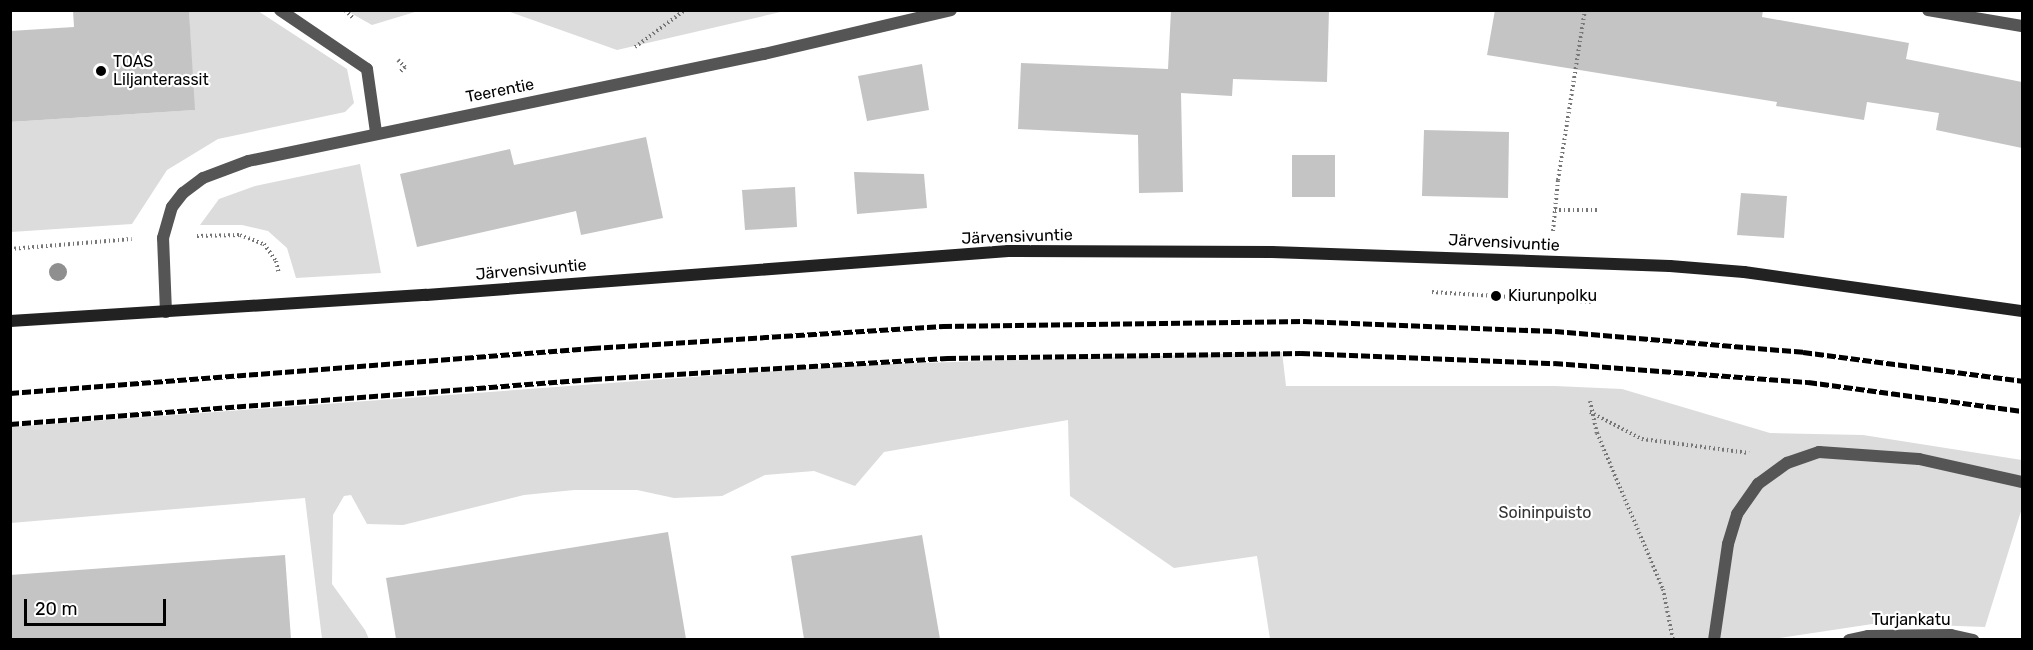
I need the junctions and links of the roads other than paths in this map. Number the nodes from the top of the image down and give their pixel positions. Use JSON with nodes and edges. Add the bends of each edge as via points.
{"nodes":[{"id":1,"x":280,"y":10,"type":"edge"},
{"id":2,"x":951,"y":10,"type":"edge"},
{"id":3,"x":1928,"y":10,"type":"edge"},
{"id":4,"x":2022,"y":26,"type":"edge"},
{"id":5,"x":376,"y":132,"type":"junction"},
{"id":6,"x":2022,"y":311,"type":"edge"},
{"id":7,"x":166,"y":312,"type":"junction"},
{"id":8,"x":10,"y":321,"type":"edge"},
{"id":9,"x":2022,"y":482,"type":"edge"},
{"id":10,"x":1714,"y":639,"type":"edge"},
{"id":11,"x":1849,"y":639,"type":"edge"},
{"id":12,"x":1973,"y":639,"type":"edge"}],
"edges":[{"from":1,"to":5,"type":"street","via":[[367,69]]},
{"from":2,"to":5,"type":"street","name":"Teerentie","via":[[764,54]]},
{"from":3,"to":4,"type":"street"},
{"from":5,"to":7,"type":"street","name":"Teerentie","via":[[248,161],[203,178],[183,192],[164,226]]},
{"from":6,"to":7,"type":"street","name":"Järvensivuntie","via":[[1744,272],[1272,252],[1008,251]]},
{"from":7,"to":8,"type":"street","name":"Järvensivuntie"},
{"from":9,"to":10,"type":"street","via":[[1919,459],[1819,452],[1787,463],[1758,484],[1737,514],[1728,544]]},
{"from":11,"to":12,"type":"street","name":"Turjankatu","via":[[1951,634]]}]}
